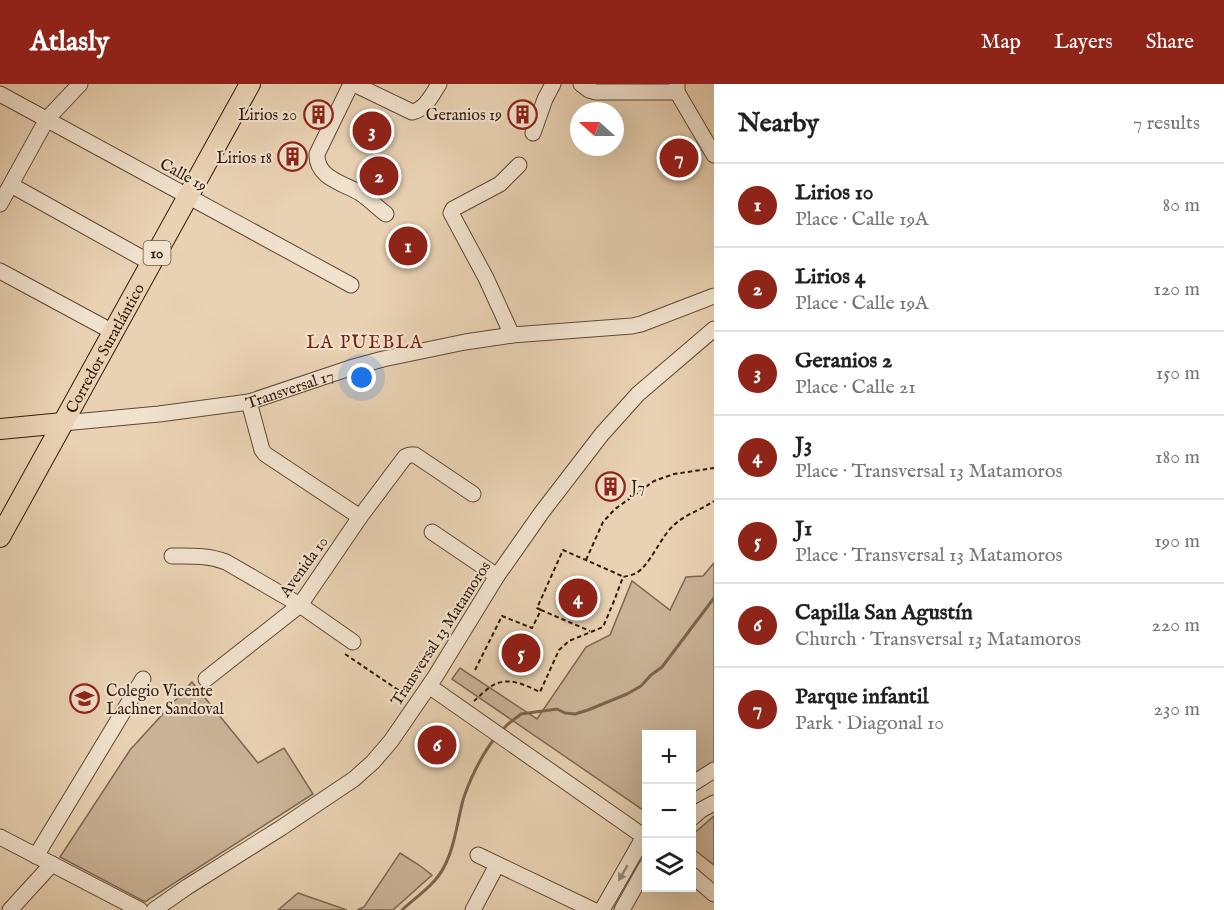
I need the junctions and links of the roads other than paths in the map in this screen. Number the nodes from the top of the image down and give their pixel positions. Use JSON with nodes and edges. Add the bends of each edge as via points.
{"nodes":[{"id":1,"x":80,"y":84,"type":"edge"},
{"id":2,"x":250,"y":84,"type":"edge"},
{"id":3,"x":352,"y":84,"type":"edge"},
{"id":4,"x":439,"y":84,"type":"edge"},
{"id":5,"x":553,"y":84,"type":"edge"},
{"id":6,"x":581,"y":84,"type":"edge"},
{"id":7,"x":677,"y":88,"type":"edge"},
{"id":8,"x":0,"y":94,"type":"edge"},
{"id":9,"x":47,"y":119,"type":"junction"},
{"id":10,"x":533,"y":133,"type":"dead end"},
{"id":11,"x":714,"y":154,"type":"edge"},
{"id":12,"x":519,"y":165,"type":"dead end"},
{"id":13,"x":10,"y":185,"type":"junction"},
{"id":14,"x":188,"y":197,"type":"junction"},
{"id":15,"x":0,"y":204,"type":"edge"},
{"id":16,"x":386,"y":214,"type":"dead end"},
{"id":17,"x":151,"y":263,"type":"junction"},
{"id":18,"x":0,"y":271,"type":"edge"},
{"id":19,"x":351,"y":285,"type":"dead end"},
{"id":20,"x":714,"y":296,"type":"edge"},
{"id":21,"x":714,"y":329,"type":"edge"},
{"id":22,"x":113,"y":332,"type":"junction"},
{"id":23,"x":512,"y":335,"type":"junction"},
{"id":24,"x":249,"y":402,"type":"junction"},
{"id":25,"x":63,"y":423,"type":"junction"},
{"id":26,"x":39,"y":425,"type":"junction"},
{"id":27,"x":0,"y":429,"type":"edge"},
{"id":28,"x":38,"y":468,"type":"junction"},
{"id":29,"x":473,"y":494,"type":"dead end"},
{"id":30,"x":360,"y":517,"type":"junction"},
{"id":31,"x":432,"y":532,"type":"dead end"},
{"id":32,"x":0,"y":537,"type":"edge"},
{"id":33,"x":172,"y":556,"type":"dead end"},
{"id":34,"x":497,"y":576,"type":"junction"},
{"id":35,"x":300,"y":605,"type":"junction"},
{"id":36,"x":348,"y":639,"type":"road end"},
{"id":37,"x":143,"y":679,"type":"dead end"},
{"id":38,"x":206,"y":679,"type":"dead end"},
{"id":39,"x":429,"y":686,"type":"junction"},
{"id":40,"x":714,"y":770,"type":"edge"},
{"id":41,"x":696,"y":781,"type":"edge"},
{"id":42,"x":714,"y":794,"type":"edge"},
{"id":43,"x":714,"y":803,"type":"edge"},
{"id":44,"x":696,"y":805,"type":"edge"},
{"id":45,"x":696,"y":814,"type":"edge"},
{"id":46,"x":642,"y":833,"type":"edge"},
{"id":47,"x":0,"y":837,"type":"edge"},
{"id":48,"x":645,"y":838,"type":"edge"},
{"id":49,"x":478,"y":855,"type":"dead end"},
{"id":50,"x":36,"y":856,"type":"junction"},
{"id":51,"x":52,"y":864,"type":"junction"},
{"id":52,"x":497,"y":865,"type":"junction"},
{"id":53,"x":642,"y":874,"type":"edge"},
{"id":54,"x":696,"y":878,"type":"edge"},
{"id":55,"x":714,"y":894,"type":"edge"},
{"id":56,"x":10,"y":910,"type":"edge"},
{"id":57,"x":140,"y":910,"type":"edge"},
{"id":58,"x":154,"y":910,"type":"edge"},
{"id":59,"x":473,"y":910,"type":"edge"},
{"id":60,"x":593,"y":910,"type":"edge"},
{"id":61,"x":602,"y":910,"type":"edge"},
{"id":62,"x":622,"y":910,"type":"edge"}],
"edges":[{"from":1,"to":9,"type":"street"},
{"from":2,"to":14,"type":"main road","name":"Corredor Suratlántico","number":"10"},
{"from":3,"to":4,"type":"street","via":[[412,112],[422,108]]},
{"from":3,"to":16,"type":"street","via":[[317,161],[331,179],[360,193]]},
{"from":5,"to":10,"type":"street"},
{"from":6,"to":7,"type":"street","via":[[596,92]]},
{"from":7,"to":11,"type":"street"},
{"from":8,"to":9,"type":"street","name":"Calle 19"},
{"from":9,"to":13,"type":"street"},
{"from":9,"to":14,"type":"street","name":"Calle 19"},
{"from":12,"to":23,"type":"street","via":[[500,184],[451,213]]},
{"from":13,"to":15,"type":"street"},
{"from":13,"to":17,"type":"street"},
{"from":14,"to":17,"type":"main road","name":"Corredor Suratlántico","number":"10"},
{"from":14,"to":19,"type":"street","name":"Calle 19"},
{"from":17,"to":22,"type":"main road","name":"Corredor Suratlántico","number":"10"},
{"from":18,"to":22,"type":"street"},
{"from":20,"to":23,"type":"street","name":"Transversal 17","via":[[632,326]]},
{"from":21,"to":34,"type":"street","name":"Transversal 13 Matamoros","via":[[638,394],[602,434]]},
{"from":22,"to":25,"type":"main road","name":"Corredor Suratlántico","number":"10"},
{"from":23,"to":24,"type":"street","name":"Transversal 17","via":[[383,359]]},
{"from":24,"to":25,"type":"street","name":"Transversal 17"},
{"from":24,"to":30,"type":"street","via":[[265,454]]},
{"from":25,"to":26,"type":"main road","name":"Transversal 17"},
{"from":25,"to":28,"type":"main road","number":"10"},
{"from":26,"to":27,"type":"main road","name":"Transversal 17"},
{"from":26,"to":28,"type":"main road"},
{"from":28,"to":32,"type":"main road","number":"10"},
{"from":29,"to":30,"type":"street","name":"Avenida 10","via":[[410,455]]},
{"from":30,"to":35,"type":"street","name":"Avenida 10"},
{"from":31,"to":34,"type":"street"},
{"from":33,"to":35,"type":"street","via":[[220,560]]},
{"from":34,"to":39,"type":"street","name":"Transversal 13 Matamoros"},
{"from":35,"to":36,"type":"street"},
{"from":35,"to":38,"type":"street","name":"Avenida 10"},
{"from":37,"to":50,"type":"street"},
{"from":39,"to":46,"type":"street"},
{"from":39,"to":58,"type":"street","name":"Transversal 13 Matamoros","via":[[391,741],[354,779]]},
{"from":40,"to":41,"type":"street"},
{"from":42,"to":44,"type":"street"},
{"from":43,"to":45,"type":"street"},
{"from":47,"to":50,"type":"street"},
{"from":48,"to":61,"type":"street","one_way":true},
{"from":49,"to":52,"type":"street"},
{"from":50,"to":51,"type":"street"},
{"from":51,"to":56,"type":"street"},
{"from":51,"to":57,"type":"street"},
{"from":52,"to":59,"type":"street"},
{"from":52,"to":60,"type":"street"},
{"from":53,"to":62,"type":"street"},
{"from":54,"to":55,"type":"street"}]}
